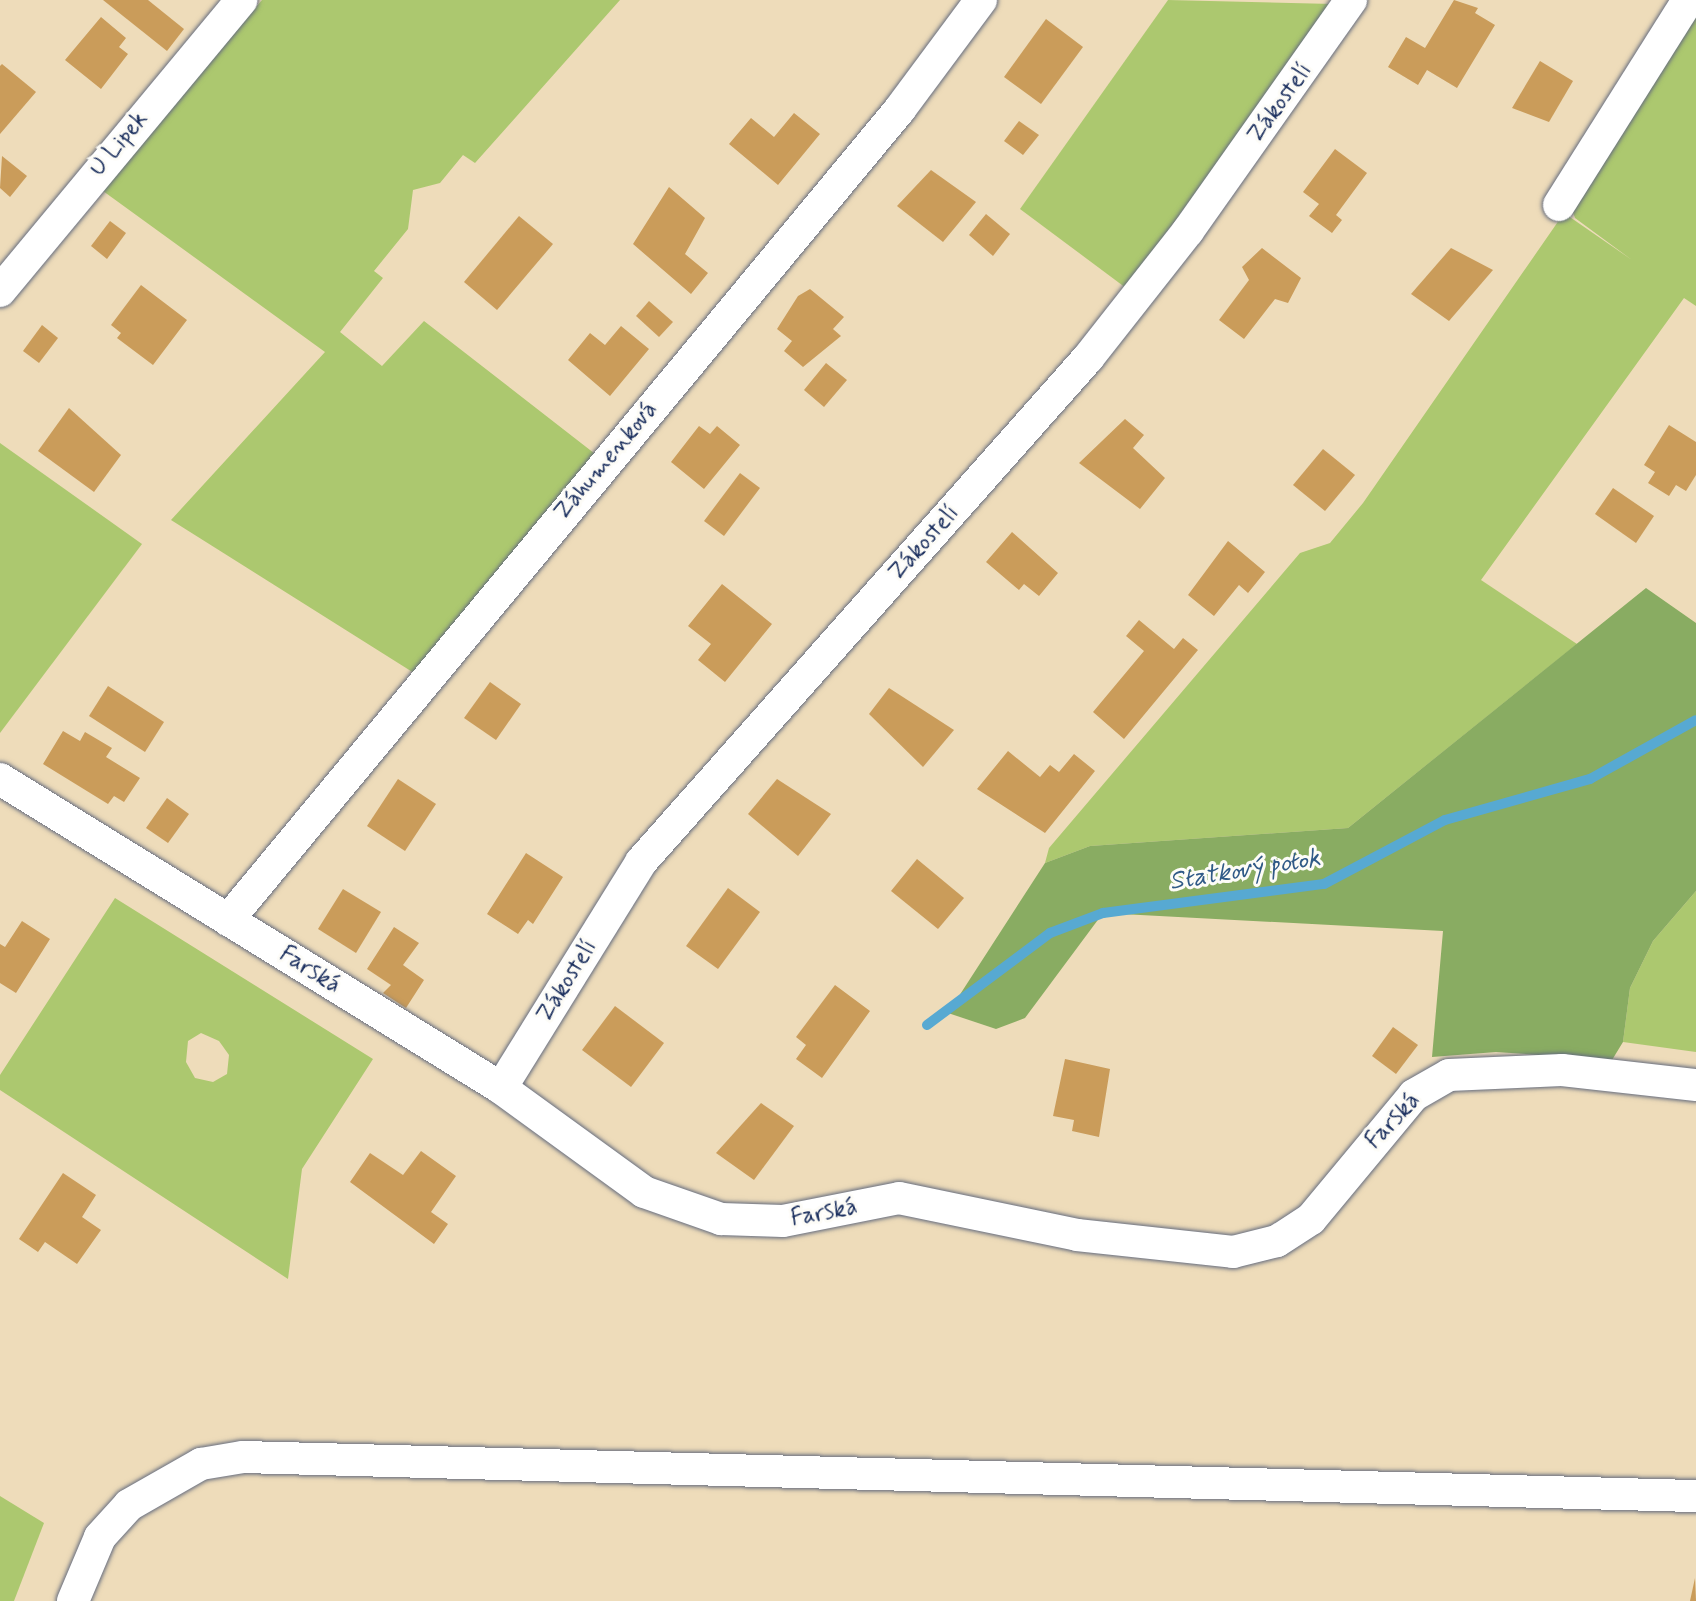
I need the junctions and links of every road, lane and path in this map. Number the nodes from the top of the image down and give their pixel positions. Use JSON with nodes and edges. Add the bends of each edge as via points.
{"nodes":[{"id":1,"x":242,"y":0,"type":"edge"},
{"id":2,"x":981,"y":0,"type":"edge"},
{"id":3,"x":1351,"y":0,"type":"edge"},
{"id":4,"x":1688,"y":0,"type":"edge"},
{"id":5,"x":1559,"y":205,"type":"dead end"},
{"id":6,"x":0,"y":291,"type":"edge"},
{"id":7,"x":0,"y":779,"type":"edge"},
{"id":8,"x":228,"y":920,"type":"junction"},
{"id":9,"x":1696,"y":1085,"type":"edge"},
{"id":10,"x":501,"y":1088,"type":"junction"},
{"id":11,"x":1696,"y":1496,"type":"edge"},
{"id":12,"x":73,"y":1601,"type":"edge"}],
"edges":[{"from":1,"to":6,"type":"street","name":"U Lipek"},
{"from":2,"to":8,"type":"street","name":"Záhumenková","via":[[900,109]]},
{"from":3,"to":10,"type":"street","name":"Zákostelí","via":[[1188,231],[1088,358],[641,862]]},
{"from":4,"to":5,"type":"street"},
{"from":7,"to":8,"type":"street","name":"Farská"},
{"from":8,"to":10,"type":"street","name":"Farská"},
{"from":9,"to":10,"type":"street","name":"Farská","via":[[1562,1070],[1450,1075],[1414,1095],[1294,1231],[1262,1247],[1207,1254],[899,1198],[783,1221],[695,1213],[644,1192]]},
{"from":11,"to":12,"type":"street","via":[[243,1457],[191,1468],[129,1505],[95,1546]]}]}
